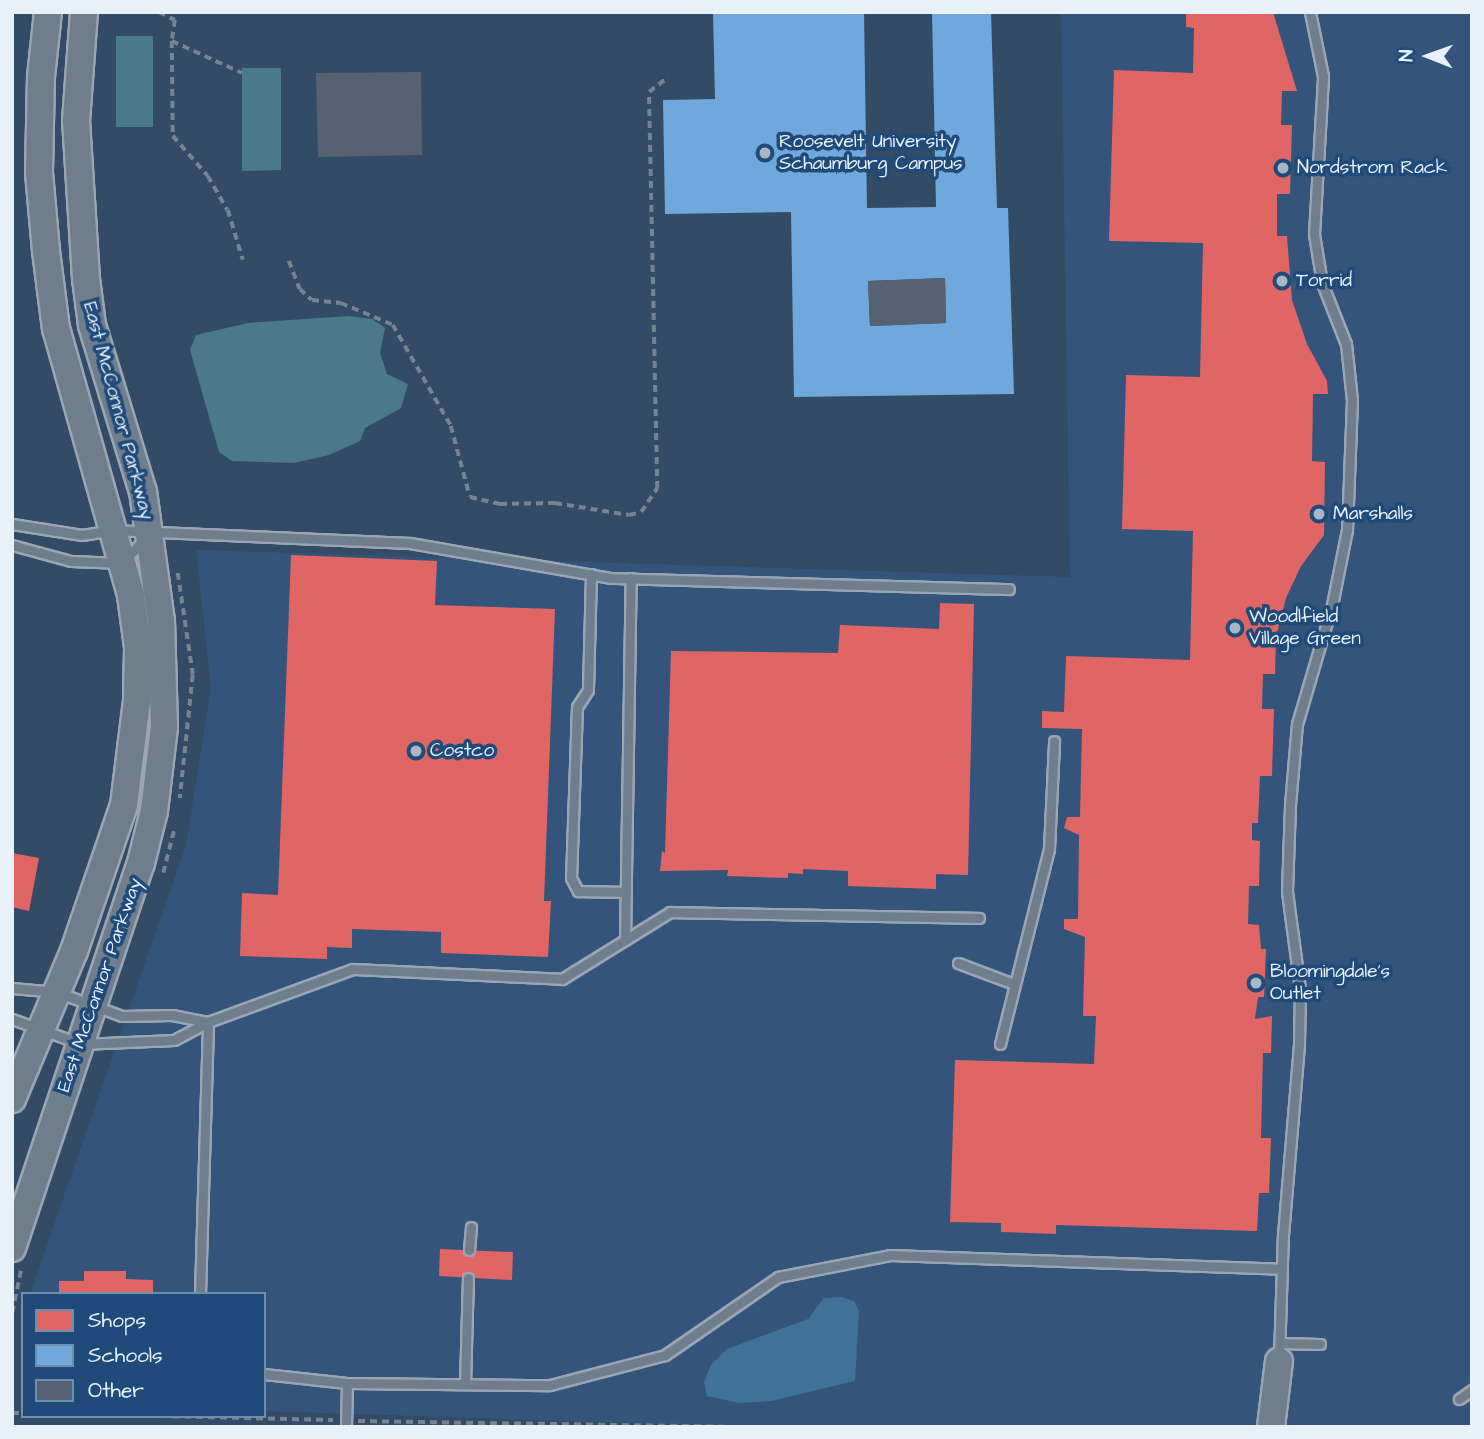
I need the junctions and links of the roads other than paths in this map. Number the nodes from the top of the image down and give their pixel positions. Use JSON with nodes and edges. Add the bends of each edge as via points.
{"nodes":[{"id":1,"x":48,"y":12,"type":"edge"},
{"id":2,"x":84,"y":12,"type":"edge"},
{"id":3,"x":1310,"y":12,"type":"edge"},
{"id":4,"x":12,"y":524,"type":"edge"},
{"id":5,"x":112,"y":530,"type":"junction"},
{"id":6,"x":150,"y":533,"type":"junction"},
{"id":7,"x":12,"y":545,"type":"edge"},
{"id":8,"x":122,"y":563,"type":"junction"},
{"id":9,"x":591,"y":574,"type":"junction"},
{"id":10,"x":631,"y":578,"type":"junction"},
{"id":11,"x":1009,"y":589,"type":"dead end"},
{"id":12,"x":1054,"y":741,"type":"dead end"},
{"id":13,"x":626,"y":892,"type":"junction"},
{"id":14,"x":979,"y":918,"type":"dead end"},
{"id":15,"x":625,"y":940,"type":"junction"},
{"id":16,"x":958,"y":963,"type":"dead end"},
{"id":17,"x":1014,"y":984,"type":"junction"},
{"id":18,"x":12,"y":988,"type":"edge"},
{"id":19,"x":57,"y":992,"type":"junction"},
{"id":20,"x":95,"y":1004,"type":"junction"},
{"id":21,"x":12,"y":1019,"type":"edge"},
{"id":22,"x":208,"y":1022,"type":"junction"},
{"id":23,"x":41,"y":1029,"type":"junction"},
{"id":24,"x":81,"y":1044,"type":"junction"},
{"id":25,"x":1000,"y":1044,"type":"dead end"},
{"id":26,"x":12,"y":1099,"type":"edge"},
{"id":27,"x":471,"y":1227,"type":"dead end"},
{"id":28,"x":12,"y":1248,"type":"edge"},
{"id":29,"x":470,"y":1250,"type":"dead end"},
{"id":30,"x":1282,"y":1269,"type":"junction"},
{"id":31,"x":468,"y":1278,"type":"dead end"},
{"id":32,"x":200,"y":1292,"type":"edge"},
{"id":33,"x":1320,"y":1344,"type":"dead end"},
{"id":34,"x":1280,"y":1352,"type":"junction"},
{"id":35,"x":266,"y":1374,"type":"edge"},
{"id":36,"x":347,"y":1383,"type":"junction"},
{"id":37,"x":465,"y":1384,"type":"junction"},
{"id":38,"x":1472,"y":1390,"type":"edge"},
{"id":39,"x":1460,"y":1399,"type":"dead end"},
{"id":40,"x":346,"y":1424,"type":"edge"},
{"id":41,"x":1271,"y":1427,"type":"edge"},
{"id":42,"x":1284,"y":1427,"type":"edge"}],
"edges":[{"from":1,"to":5,"type":"street","name":"East McConnor Parkway","via":[[39,172],[46,251],[57,329]]},
{"from":2,"to":6,"type":"street","name":"East McConnor Parkway","via":[[76,121],[86,279],[93,325],[143,492]]},
{"from":3,"to":30,"type":"lane","via":[[1323,76],[1314,234],[1322,283],[1346,344],[1352,400],[1347,530],[1295,747],[1287,891],[1300,989],[1299,1044]]},
{"from":4,"to":5,"type":"lane","via":[[82,535]]},
{"from":5,"to":6,"type":"lane"},
{"from":5,"to":8,"type":"street","name":"East McConnor Parkway"},
{"from":6,"to":8,"type":"lane"},
{"from":6,"to":9,"type":"lane","via":[[410,543]]},
{"from":6,"to":20,"type":"street","name":"East McConnor Parkway","via":[[164,666],[159,775],[141,863]]},
{"from":7,"to":8,"type":"lane","via":[[71,561]]},
{"from":8,"to":19,"type":"street","name":"East McConnor Parkway","via":[[138,647],[133,750],[124,806]]},
{"from":9,"to":10,"type":"lane"},
{"from":9,"to":13,"type":"lane","via":[[588,690],[577,707],[571,878],[579,891]]},
{"from":10,"to":11,"type":"lane"},
{"from":10,"to":13,"type":"lane"},
{"from":12,"to":17,"type":"lane","via":[[1049,849]]},
{"from":13,"to":15,"type":"lane"},
{"from":14,"to":15,"type":"lane","via":[[670,912]]},
{"from":15,"to":22,"type":"lane","via":[[562,979],[353,969]]},
{"from":16,"to":17,"type":"lane"},
{"from":17,"to":25,"type":"lane"},
{"from":18,"to":19,"type":"lane"},
{"from":19,"to":20,"type":"lane"},
{"from":19,"to":23,"type":"street","name":"East McConnor Parkway"},
{"from":20,"to":22,"type":"lane","via":[[122,1016],[172,1015]]},
{"from":20,"to":24,"type":"street","name":"East McConnor Parkway"},
{"from":21,"to":23,"type":"lane"},
{"from":22,"to":24,"type":"lane","via":[[174,1041]]},
{"from":22,"to":32,"type":"lane"},
{"from":23,"to":24,"type":"lane"},
{"from":23,"to":26,"type":"street","name":"East McConnor Parkway"},
{"from":24,"to":28,"type":"street","name":"East McConnor Parkway","via":[[38,1160]]},
{"from":27,"to":29,"type":"lane"},
{"from":30,"to":34,"type":"lane"},
{"from":30,"to":37,"type":"lane","via":[[890,1255],[778,1277],[665,1355],[550,1385]]},
{"from":31,"to":37,"type":"lane"},
{"from":33,"to":34,"type":"lane"},
{"from":34,"to":41,"type":"street"},
{"from":34,"to":42,"type":"street"},
{"from":35,"to":36,"type":"lane"},
{"from":36,"to":37,"type":"lane"},
{"from":36,"to":40,"type":"lane"},
{"from":38,"to":39,"type":"lane"}]}
